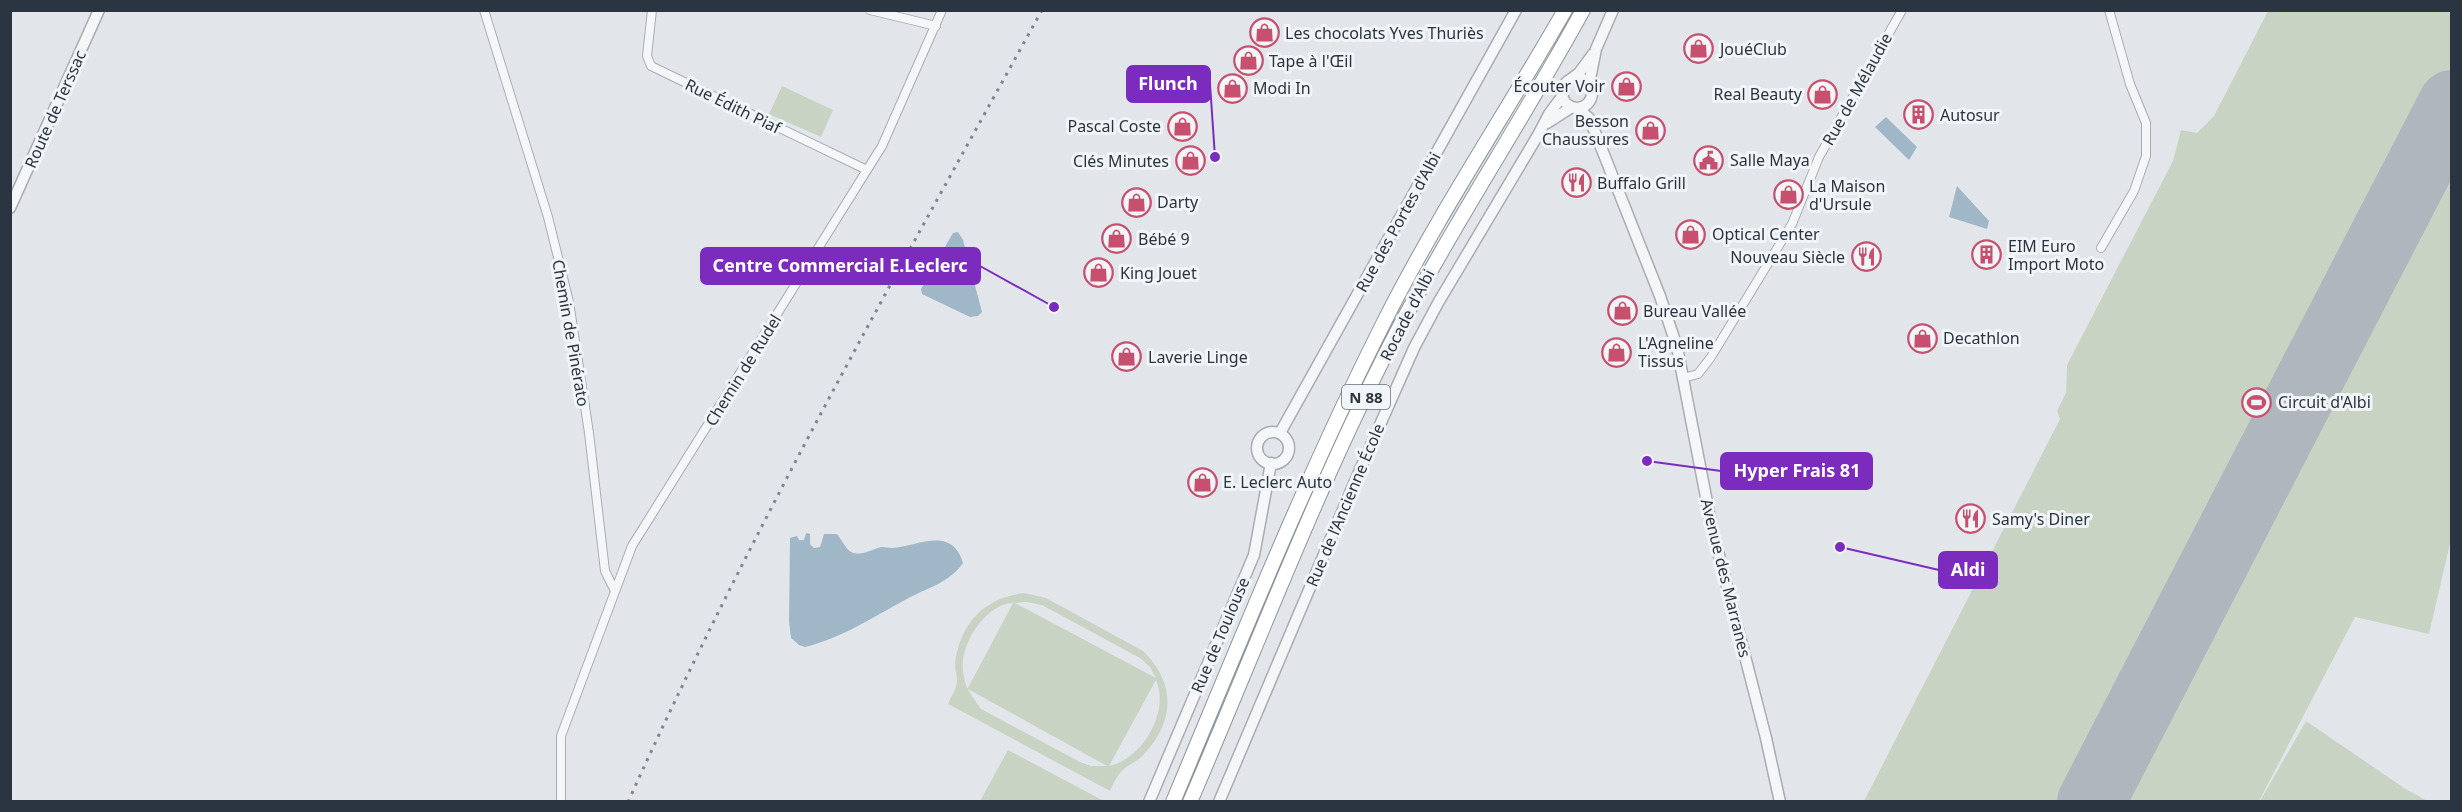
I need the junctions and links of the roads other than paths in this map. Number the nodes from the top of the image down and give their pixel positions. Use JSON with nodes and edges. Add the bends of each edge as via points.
{"nodes":[{"id":1,"x":99,"y":10,"type":"edge"},
{"id":2,"x":484,"y":10,"type":"edge"},
{"id":3,"x":652,"y":10,"type":"edge"},
{"id":4,"x":870,"y":10,"type":"edge"},
{"id":5,"x":942,"y":10,"type":"edge"},
{"id":6,"x":1515,"y":10,"type":"edge"},
{"id":7,"x":1564,"y":10,"type":"edge"},
{"id":8,"x":1583,"y":10,"type":"edge"},
{"id":9,"x":1613,"y":10,"type":"edge"},
{"id":10,"x":1902,"y":10,"type":"edge"},
{"id":11,"x":2109,"y":10,"type":"edge"},
{"id":12,"x":936,"y":26,"type":"junction"},
{"id":13,"x":1596,"y":49,"type":"junction"},
{"id":14,"x":1571,"y":79,"type":"junction"},
{"id":15,"x":1589,"y":84,"type":"junction"},
{"id":16,"x":1563,"y":95,"type":"junction"},
{"id":17,"x":1590,"y":101,"type":"junction"},
{"id":18,"x":1574,"y":107,"type":"junction"},
{"id":19,"x":1589,"y":118,"type":"junction"},
{"id":20,"x":1544,"y":125,"type":"junction"},
{"id":21,"x":867,"y":171,"type":"junction"},
{"id":22,"x":10,"y":208,"type":"edge"},
{"id":23,"x":2101,"y":248,"type":"dead end"},
{"id":24,"x":1683,"y":378,"type":"junction"},
{"id":25,"x":1280,"y":434,"type":"junction"},
{"id":26,"x":1270,"y":463,"type":"junction"},
{"id":27,"x":615,"y":591,"type":"junction"},
{"id":28,"x":561,"y":801,"type":"edge"},
{"id":29,"x":1149,"y":801,"type":"edge"},
{"id":30,"x":1173,"y":801,"type":"edge"},
{"id":31,"x":1190,"y":801,"type":"edge"},
{"id":32,"x":1219,"y":801,"type":"edge"},
{"id":33,"x":1780,"y":801,"type":"edge"}],
"edges":[{"from":1,"to":22,"type":"street","name":"Route de Terssac"},
{"from":2,"to":27,"type":"street","name":"Chemin de Pinérato","via":[[539,185],[569,302],[605,571]]},
{"from":3,"to":21,"type":"street","name":"Rue Édith Piaf","via":[[646,56],[651,66]]},
{"from":4,"to":12,"type":"street"},
{"from":5,"to":12,"type":"street","name":"Chemin de Rudel"},
{"from":6,"to":25,"type":"street","name":"Rue des Portes d'Albi"},
{"from":7,"to":30,"type":"highway","name":"Rocade d'Albi","number":"N 88","via":[[1384,323],[1320,460]]},
{"from":8,"to":31,"type":"highway","name":"Rocade d'Albi","number":"N 88","via":[[1398,330],[1326,484]]},
{"from":9,"to":13,"type":"street"},
{"from":10,"to":24,"type":"street","name":"Rue de Mélaudie","via":[[1819,157],[1792,224],[1711,357],[1698,374]]},
{"from":11,"to":23,"type":"street","via":[[2130,84],[2146,123],[2146,156],[2134,191]]},
{"from":12,"to":21,"type":"street","name":"Chemin de Rudel"},
{"from":13,"to":14,"type":"street"},
{"from":13,"to":15,"type":"street"},
{"from":14,"to":15,"type":"street","via":[[1581,78]]},
{"from":14,"to":16,"type":"street","via":[[1564,86]]},
{"from":15,"to":17,"type":"street"},
{"from":16,"to":18,"type":"street"},
{"from":16,"to":20,"type":"street","name":"Rue de l’Ancienne École"},
{"from":17,"to":18,"type":"street"},
{"from":17,"to":19,"type":"street","name":"Avenue des Marranes"},
{"from":18,"to":19,"type":"street","name":"Avenue des Marranes"},
{"from":18,"to":20,"type":"street"},
{"from":19,"to":24,"type":"street","name":"Avenue des Marranes","via":[[1660,296]]},
{"from":20,"to":32,"type":"street","name":"Rue de l’Ancienne École","via":[[1414,348]]},
{"from":21,"to":27,"type":"street","name":"Chemin de Rudel","via":[[633,546]]},
{"from":24,"to":33,"type":"street","name":"Avenue des Marranes","via":[[1712,528]]},
{"from":25,"to":26,"type":"street","via":[[1288,441],[1288,452],[1282,460]]},
{"from":25,"to":26,"type":"street","via":[[1268,433],[1259,442],[1260,456]]},
{"from":26,"to":29,"type":"street","name":"Rue de Toulouse","via":[[1254,555]]},
{"from":27,"to":28,"type":"street","name":"Chemin de Rudel","via":[[561,736]]}]}
